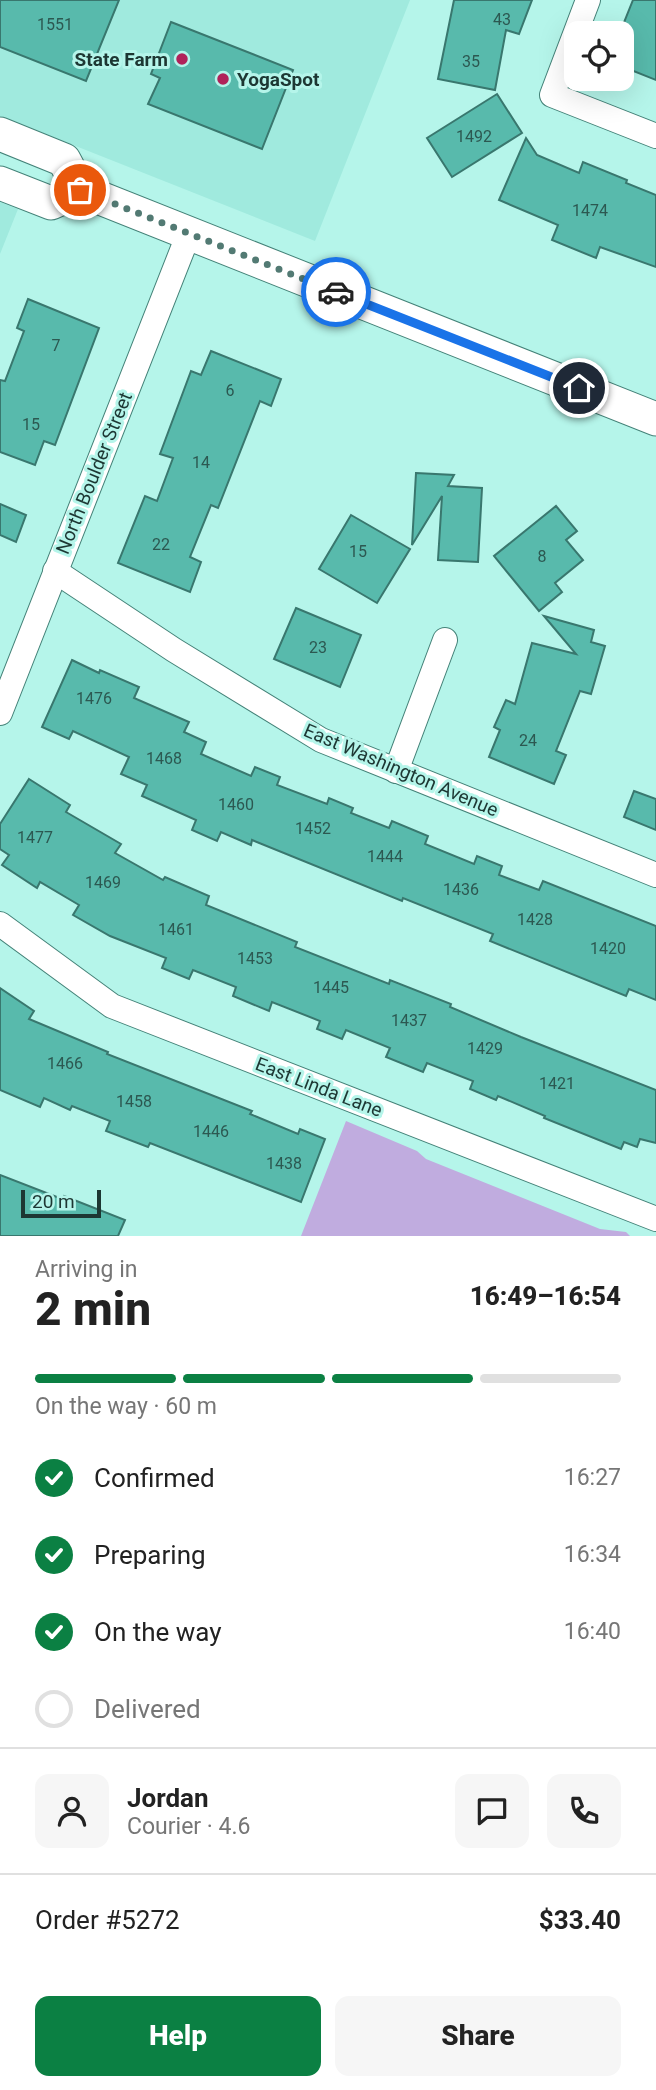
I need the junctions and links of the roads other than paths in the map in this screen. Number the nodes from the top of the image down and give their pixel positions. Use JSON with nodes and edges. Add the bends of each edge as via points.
{"nodes":[{"id":1,"x":588,"y":0,"type":"edge"},
{"id":2,"x":0,"y":134,"type":"edge"},
{"id":3,"x":656,"y":136,"type":"edge"},
{"id":4,"x":0,"y":183,"type":"edge"},
{"id":5,"x":80,"y":190,"type":"junction"},
{"id":6,"x":190,"y":233,"type":"junction"},
{"id":7,"x":656,"y":419,"type":"edge"},
{"id":8,"x":55,"y":570,"type":"junction"},
{"id":9,"x":446,"y":640,"type":"dead end"},
{"id":10,"x":0,"y":713,"type":"edge"},
{"id":11,"x":396,"y":771,"type":"junction"},
{"id":12,"x":656,"y":875,"type":"edge"},
{"id":13,"x":0,"y":924,"type":"edge"},
{"id":14,"x":656,"y":1219,"type":"edge"}],
"edges":[{"from":1,"to":3,"type":"street","via":[[552,95]]},
{"from":2,"to":5,"type":"main road","via":[[64,160]]},
{"from":4,"to":5,"type":"main road","via":[[51,204]]},
{"from":5,"to":6,"type":"main road"},
{"from":6,"to":7,"type":"main road"},
{"from":6,"to":8,"type":"street","name":"North Boulder Street"},
{"from":8,"to":10,"type":"street","name":"North Boulder Street"},
{"from":8,"to":11,"type":"street","name":"East Washington Avenue","via":[[173,650],[321,740]]},
{"from":9,"to":11,"type":"street"},
{"from":11,"to":12,"type":"street","name":"East Washington Avenue"},
{"from":13,"to":14,"type":"street","name":"East Linda Lane","via":[[112,1006]]}]}
